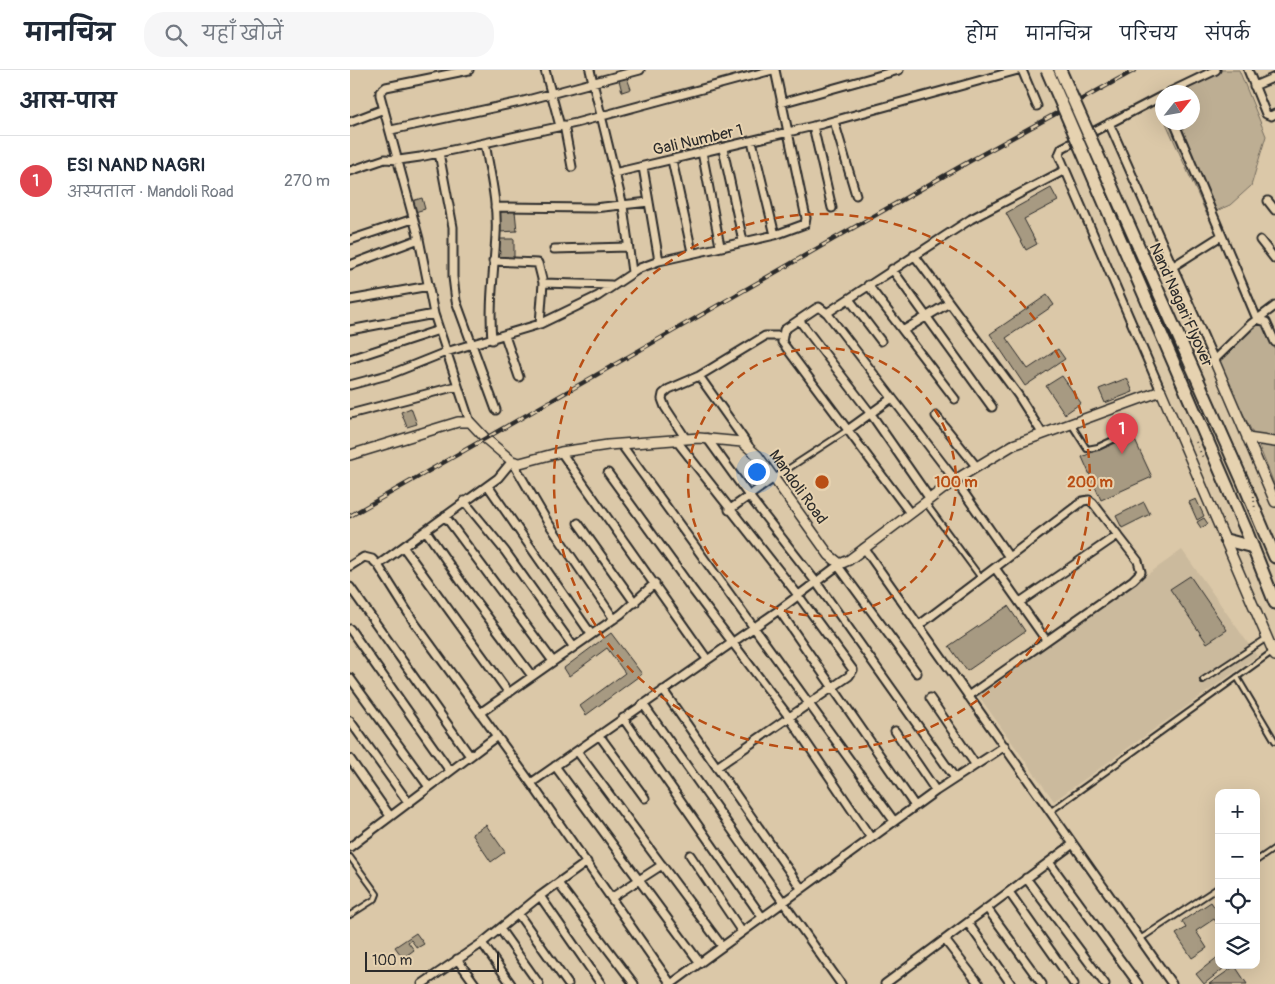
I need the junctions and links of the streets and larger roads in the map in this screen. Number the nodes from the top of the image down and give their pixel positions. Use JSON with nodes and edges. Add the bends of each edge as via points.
{"nodes":[{"id":1,"x":469,"y":70,"type":"edge"},
{"id":2,"x":545,"y":70,"type":"edge"},
{"id":3,"x":590,"y":70,"type":"edge"},
{"id":4,"x":640,"y":70,"type":"edge"},
{"id":5,"x":774,"y":70,"type":"edge"},
{"id":6,"x":899,"y":70,"type":"edge"},
{"id":7,"x":1018,"y":70,"type":"edge"},
{"id":8,"x":1022,"y":70,"type":"edge"},
{"id":9,"x":1047,"y":70,"type":"edge"},
{"id":10,"x":1060,"y":70,"type":"edge"},
{"id":11,"x":1216,"y":70,"type":"edge"},
{"id":12,"x":1248,"y":70,"type":"edge"},
{"id":13,"x":1275,"y":77,"type":"edge"},
{"id":14,"x":594,"y":81,"type":"junction"},
{"id":15,"x":1185,"y":85,"type":"edge"},
{"id":16,"x":1254,"y":86,"type":"junction"},
{"id":17,"x":552,"y":93,"type":"junction"},
{"id":18,"x":1155,"y":100,"type":"edge"},
{"id":19,"x":781,"y":103,"type":"junction"},
{"id":20,"x":1037,"y":106,"type":"dead end"},
{"id":21,"x":384,"y":109,"type":"junction"},
{"id":22,"x":1275,"y":114,"type":"edge"},
{"id":23,"x":600,"y":115,"type":"junction"},
{"id":24,"x":834,"y":121,"type":"junction"},
{"id":25,"x":350,"y":122,"type":"edge"},
{"id":26,"x":1109,"y":123,"type":"junction"},
{"id":27,"x":562,"y":126,"type":"junction"},
{"id":28,"x":813,"y":126,"type":"junction"},
{"id":29,"x":391,"y":130,"type":"junction"},
{"id":30,"x":1177,"y":130,"type":"edge"},
{"id":31,"x":787,"y":131,"type":"junction"},
{"id":32,"x":752,"y":142,"type":"junction"},
{"id":33,"x":485,"y":143,"type":"junction"},
{"id":34,"x":723,"y":149,"type":"junction"},
{"id":35,"x":702,"y":152,"type":"junction"},
{"id":36,"x":439,"y":153,"type":"junction"},
{"id":37,"x":400,"y":160,"type":"junction"},
{"id":38,"x":672,"y":160,"type":"junction"},
{"id":39,"x":572,"y":167,"type":"dead end"},
{"id":40,"x":643,"y":167,"type":"junction"},
{"id":41,"x":1065,"y":170,"type":"junction"},
{"id":42,"x":350,"y":171,"type":"edge"},
{"id":43,"x":614,"y":173,"type":"junction"},
{"id":44,"x":856,"y":195,"type":"dead end"},
{"id":45,"x":1268,"y":201,"type":"dead end"},
{"id":46,"x":649,"y":202,"type":"junction"},
{"id":47,"x":623,"y":206,"type":"junction"},
{"id":48,"x":495,"y":207,"type":"junction"},
{"id":49,"x":832,"y":208,"type":"dead end"},
{"id":50,"x":1275,"y":210,"type":"edge"},
{"id":51,"x":413,"y":218,"type":"junction"},
{"id":52,"x":775,"y":235,"type":"junction"},
{"id":53,"x":1221,"y":236,"type":"junction"},
{"id":54,"x":419,"y":239,"type":"junction"},
{"id":55,"x":350,"y":240,"type":"edge"},
{"id":56,"x":1260,"y":240,"type":"dead end"},
{"id":57,"x":743,"y":241,"type":"junction"},
{"id":58,"x":720,"y":246,"type":"junction"},
{"id":59,"x":628,"y":247,"type":"junction"},
{"id":60,"x":554,"y":249,"type":"dead end"},
{"id":61,"x":692,"y":252,"type":"junction"},
{"id":62,"x":914,"y":255,"type":"junction"},
{"id":63,"x":1275,"y":259,"type":"edge"},
{"id":64,"x":493,"y":261,"type":"junction"},
{"id":65,"x":659,"y":261,"type":"junction"},
{"id":66,"x":350,"y":265,"type":"edge"},
{"id":67,"x":1172,"y":267,"type":"junction"},
{"id":68,"x":892,"y":269,"type":"junction"},
{"id":69,"x":632,"y":272,"type":"junction"},
{"id":70,"x":543,"y":283,"type":"junction"},
{"id":71,"x":612,"y":285,"type":"junction"},
{"id":72,"x":868,"y":285,"type":"junction"},
{"id":73,"x":429,"y":286,"type":"junction"},
{"id":74,"x":849,"y":299,"type":"junction"},
{"id":75,"x":350,"y":300,"type":"edge"},
{"id":76,"x":949,"y":303,"type":"junction"},
{"id":77,"x":1275,"y":306,"type":"edge"},
{"id":78,"x":827,"y":313,"type":"junction"},
{"id":79,"x":434,"y":314,"type":"junction"},
{"id":80,"x":925,"y":316,"type":"junction"},
{"id":81,"x":799,"y":320,"type":"junction"},
{"id":82,"x":1257,"y":320,"type":"junction"},
{"id":83,"x":540,"y":324,"type":"junction"},
{"id":84,"x":350,"y":330,"type":"edge"},
{"id":85,"x":439,"y":330,"type":"junction"},
{"id":86,"x":904,"y":330,"type":"junction"},
{"id":87,"x":505,"y":336,"type":"junction"},
{"id":88,"x":782,"y":336,"type":"junction"},
{"id":89,"x":492,"y":340,"type":"junction"},
{"id":90,"x":881,"y":341,"type":"dead end"},
{"id":91,"x":1275,"y":342,"type":"edge"},
{"id":92,"x":473,"y":346,"type":"junction"},
{"id":93,"x":446,"y":352,"type":"junction"},
{"id":94,"x":350,"y":359,"type":"edge"},
{"id":95,"x":1214,"y":360,"type":"junction"},
{"id":96,"x":699,"y":376,"type":"junction"},
{"id":97,"x":519,"y":377,"type":"dead end"},
{"id":98,"x":350,"y":385,"type":"edge"},
{"id":99,"x":457,"y":386,"type":"junction"},
{"id":100,"x":1161,"y":391,"type":"junction"},
{"id":101,"x":892,"y":398,"type":"junction"},
{"id":102,"x":955,"y":399,"type":"dead end"},
{"id":103,"x":992,"y":407,"type":"dead end"},
{"id":104,"x":496,"y":410,"type":"dead end"},
{"id":105,"x":350,"y":414,"type":"edge"},
{"id":106,"x":871,"y":414,"type":"junction"},
{"id":107,"x":936,"y":416,"type":"dead end"},
{"id":108,"x":470,"y":422,"type":"junction"},
{"id":109,"x":849,"y":429,"type":"junction"},
{"id":110,"x":1042,"y":433,"type":"junction"},
{"id":111,"x":707,"y":438,"type":"junction"},
{"id":112,"x":1247,"y":438,"type":"junction"},
{"id":113,"x":686,"y":439,"type":"junction"},
{"id":114,"x":676,"y":440,"type":"junction"},
{"id":115,"x":1275,"y":442,"type":"edge"},
{"id":116,"x":622,"y":444,"type":"junction"},
{"id":117,"x":750,"y":447,"type":"junction"},
{"id":118,"x":561,"y":452,"type":"junction"},
{"id":119,"x":350,"y":454,"type":"edge"},
{"id":120,"x":510,"y":459,"type":"junction"},
{"id":121,"x":976,"y":466,"type":"junction"},
{"id":122,"x":608,"y":473,"type":"dead end"},
{"id":123,"x":774,"y":478,"type":"junction"},
{"id":124,"x":955,"y":480,"type":"junction"},
{"id":125,"x":488,"y":486,"type":"junction"},
{"id":126,"x":749,"y":496,"type":"junction"},
{"id":127,"x":464,"y":501,"type":"junction"},
{"id":128,"x":927,"y":501,"type":"junction"},
{"id":129,"x":1275,"y":502,"type":"edge"},
{"id":130,"x":729,"y":510,"type":"junction"},
{"id":131,"x":910,"y":513,"type":"junction"},
{"id":132,"x":445,"y":516,"type":"junction"},
{"id":133,"x":578,"y":523,"type":"dead end"},
{"id":134,"x":426,"y":531,"type":"junction"},
{"id":135,"x":1116,"y":536,"type":"junction"},
{"id":136,"x":1226,"y":540,"type":"junction"},
{"id":137,"x":1253,"y":547,"type":"junction"},
{"id":138,"x":404,"y":548,"type":"junction"},
{"id":139,"x":864,"y":548,"type":"junction"},
{"id":140,"x":1274,"y":555,"type":"edge"},
{"id":141,"x":1009,"y":557,"type":"junction"},
{"id":142,"x":378,"y":565,"type":"junction"},
{"id":143,"x":839,"y":565,"type":"junction"},
{"id":144,"x":350,"y":566,"type":"edge"},
{"id":145,"x":995,"y":568,"type":"junction"},
{"id":146,"x":816,"y":582,"type":"junction"},
{"id":147,"x":656,"y":583,"type":"junction"},
{"id":148,"x":350,"y":587,"type":"edge"},
{"id":149,"x":798,"y":596,"type":"junction"},
{"id":150,"x":1020,"y":602,"type":"junction"},
{"id":151,"x":635,"y":603,"type":"junction"},
{"id":152,"x":1275,"y":603,"type":"edge"},
{"id":153,"x":779,"y":610,"type":"junction"},
{"id":154,"x":614,"y":619,"type":"junction"},
{"id":155,"x":918,"y":626,"type":"junction"},
{"id":156,"x":753,"y":628,"type":"junction"},
{"id":157,"x":350,"y":629,"type":"edge"},
{"id":158,"x":591,"y":634,"type":"junction"},
{"id":159,"x":733,"y":640,"type":"junction"},
{"id":160,"x":1046,"y":640,"type":"junction"},
{"id":161,"x":574,"y":646,"type":"junction"},
{"id":162,"x":1274,"y":654,"type":"edge"},
{"id":163,"x":707,"y":659,"type":"junction"},
{"id":164,"x":552,"y":660,"type":"junction"},
{"id":165,"x":917,"y":673,"type":"dead end"},
{"id":166,"x":532,"y":676,"type":"junction"},
{"id":167,"x":350,"y":678,"type":"edge"},
{"id":168,"x":832,"y":686,"type":"junction"},
{"id":169,"x":663,"y":690,"type":"junction"},
{"id":170,"x":509,"y":694,"type":"junction"},
{"id":171,"x":968,"y":696,"type":"junction"},
{"id":172,"x":930,"y":698,"type":"dead end"},
{"id":173,"x":810,"y":702,"type":"junction"},
{"id":174,"x":643,"y":704,"type":"junction"},
{"id":175,"x":480,"y":713,"type":"junction"},
{"id":176,"x":789,"y":717,"type":"junction"},
{"id":177,"x":622,"y":718,"type":"junction"},
{"id":178,"x":350,"y":721,"type":"edge"},
{"id":179,"x":895,"y":731,"type":"dead end"},
{"id":180,"x":599,"y":735,"type":"junction"},
{"id":181,"x":497,"y":736,"type":"junction"},
{"id":182,"x":1005,"y":746,"type":"junction"},
{"id":183,"x":577,"y":751,"type":"junction"},
{"id":184,"x":470,"y":756,"type":"junction"},
{"id":185,"x":350,"y":759,"type":"edge"},
{"id":186,"x":975,"y":764,"type":"junction"},
{"id":187,"x":555,"y":766,"type":"junction"},
{"id":188,"x":716,"y":767,"type":"junction"},
{"id":189,"x":450,"y":771,"type":"junction"},
{"id":190,"x":955,"y":778,"type":"junction"},
{"id":191,"x":531,"y":783,"type":"junction"},
{"id":192,"x":429,"y":787,"type":"junction"},
{"id":193,"x":936,"y":791,"type":"junction"},
{"id":194,"x":645,"y":798,"type":"dead end"},
{"id":195,"x":408,"y":802,"type":"junction"},
{"id":196,"x":915,"y":806,"type":"junction"},
{"id":197,"x":390,"y":816,"type":"junction"},
{"id":198,"x":894,"y":821,"type":"junction"},
{"id":199,"x":871,"y":838,"type":"junction"},
{"id":200,"x":1073,"y":844,"type":"junction"},
{"id":201,"x":350,"y":847,"type":"edge"},
{"id":202,"x":690,"y":855,"type":"dead end"},
{"id":203,"x":587,"y":862,"type":"junction"},
{"id":204,"x":1049,"y":862,"type":"junction"},
{"id":205,"x":662,"y":865,"type":"junction"},
{"id":206,"x":1026,"y":878,"type":"junction"},
{"id":207,"x":640,"y":880,"type":"junction"},
{"id":208,"x":558,"y":883,"type":"junction"},
{"id":209,"x":801,"y":888,"type":"junction"},
{"id":210,"x":1009,"y":892,"type":"junction"},
{"id":211,"x":540,"y":896,"type":"junction"},
{"id":212,"x":611,"y":898,"type":"junction"},
{"id":213,"x":783,"y":902,"type":"junction"},
{"id":214,"x":987,"y":908,"type":"junction"},
{"id":215,"x":519,"y":914,"type":"junction"},
{"id":216,"x":762,"y":917,"type":"junction"},
{"id":217,"x":968,"y":923,"type":"junction"},
{"id":218,"x":500,"y":929,"type":"junction"},
{"id":219,"x":742,"y":932,"type":"junction"},
{"id":220,"x":945,"y":940,"type":"junction"},
{"id":221,"x":482,"y":943,"type":"junction"},
{"id":222,"x":722,"y":946,"type":"junction"},
{"id":223,"x":458,"y":959,"type":"junction"},
{"id":224,"x":700,"y":963,"type":"junction"},
{"id":225,"x":422,"y":984,"type":"edge"},
{"id":226,"x":475,"y":984,"type":"edge"},
{"id":227,"x":511,"y":984,"type":"edge"},
{"id":228,"x":539,"y":984,"type":"edge"},
{"id":229,"x":568,"y":984,"type":"edge"},
{"id":230,"x":601,"y":984,"type":"edge"},
{"id":231,"x":634,"y":984,"type":"edge"},
{"id":232,"x":671,"y":984,"type":"edge"},
{"id":233,"x":841,"y":984,"type":"edge"},
{"id":234,"x":885,"y":984,"type":"edge"},
{"id":235,"x":979,"y":984,"type":"edge"},
{"id":236,"x":1011,"y":984,"type":"edge"},
{"id":237,"x":1042,"y":984,"type":"edge"},
{"id":238,"x":1074,"y":984,"type":"edge"},
{"id":239,"x":1105,"y":984,"type":"edge"},
{"id":240,"x":1138,"y":984,"type":"edge"},
{"id":241,"x":1172,"y":984,"type":"edge"}],
"edges":[{"from":1,"to":21,"type":"street","via":[[383,88],[380,95]]},
{"from":2,"to":17,"type":"street"},
{"from":3,"to":14,"type":"street"},
{"from":4,"to":14,"type":"street"},
{"from":5,"to":19,"type":"street"},
{"from":5,"to":23,"type":"street"},
{"from":6,"to":19,"type":"street"},
{"from":7,"to":24,"type":"street","name":"Gali Number 1"},
{"from":8,"to":20,"type":"street"},
{"from":9,"to":137,"type":"highway","name":"Nand Nagari Flyover","bridge":true},
{"from":10,"to":140,"type":"highway","name":"Nand Nagari Flyover","bridge":true},
{"from":11,"to":15,"type":"street"},
{"from":12,"to":16,"type":"street"},
{"from":13,"to":16,"type":"street"},
{"from":14,"to":17,"type":"street"},
{"from":14,"to":23,"type":"street"},
{"from":16,"to":22,"type":"street","via":[[1266,114]]},
{"from":17,"to":27,"type":"street"},
{"from":17,"to":29,"type":"street"},
{"from":18,"to":26,"type":"street"},
{"from":19,"to":31,"type":"street"},
{"from":21,"to":25,"type":"street"},
{"from":21,"to":29,"type":"street"},
{"from":23,"to":27,"type":"street"},
{"from":23,"to":43,"type":"street"},
{"from":24,"to":28,"type":"street","name":"Gali Number 1"},
{"from":24,"to":44,"type":"street"},
{"from":26,"to":41,"type":"street","via":[[1062,148],[1059,156]]},
{"from":26,"to":67,"type":"street"},
{"from":27,"to":33,"type":"street"},
{"from":27,"to":39,"type":"street"},
{"from":28,"to":31,"type":"street","name":"Gali Number 1"},
{"from":28,"to":49,"type":"street"},
{"from":29,"to":37,"type":"street"},
{"from":30,"to":53,"type":"street"},
{"from":31,"to":32,"type":"street","name":"Gali Number 1"},
{"from":31,"to":52,"type":"street","via":[[806,218],[805,224]]},
{"from":32,"to":34,"type":"street","name":"Gali Number 1"},
{"from":32,"to":52,"type":"street"},
{"from":33,"to":36,"type":"street"},
{"from":33,"to":48,"type":"street"},
{"from":34,"to":35,"type":"street","name":"Gali Number 1"},
{"from":34,"to":57,"type":"street"},
{"from":35,"to":38,"type":"street","name":"Gali Number 1"},
{"from":35,"to":58,"type":"street"},
{"from":36,"to":37,"type":"street"},
{"from":36,"to":92,"type":"street","via":[[453,227],[456,300]]},
{"from":37,"to":42,"type":"street","via":[[385,159]]},
{"from":37,"to":51,"type":"street"},
{"from":38,"to":40,"type":"street","name":"Gali Number 1"},
{"from":38,"to":61,"type":"street"},
{"from":40,"to":43,"type":"street"},
{"from":40,"to":46,"type":"street","name":"Gali Number 1"},
{"from":41,"to":62,"type":"street","via":[[971,219]]},
{"from":41,"to":100,"type":"street"},
{"from":43,"to":47,"type":"street"},
{"from":45,"to":50,"type":"street"},
{"from":46,"to":47,"type":"street"},
{"from":46,"to":65,"type":"street","name":"Gali Number 1"},
{"from":47,"to":48,"type":"street"},
{"from":47,"to":59,"type":"street"},
{"from":48,"to":64,"type":"street"},
{"from":51,"to":54,"type":"street"},
{"from":51,"to":55,"type":"street"},
{"from":52,"to":57,"type":"street"},
{"from":53,"to":67,"type":"street"},
{"from":53,"to":82,"type":"street"},
{"from":54,"to":66,"type":"street"},
{"from":54,"to":73,"type":"street"},
{"from":56,"to":63,"type":"street"},
{"from":57,"to":58,"type":"street"},
{"from":58,"to":61,"type":"street"},
{"from":59,"to":60,"type":"street"},
{"from":59,"to":69,"type":"street"},
{"from":61,"to":65,"type":"street"},
{"from":62,"to":68,"type":"street"},
{"from":62,"to":76,"type":"street"},
{"from":64,"to":70,"type":"street","via":[[538,262]]},
{"from":64,"to":89,"type":"street"},
{"from":65,"to":69,"type":"street"},
{"from":67,"to":95,"type":"street"},
{"from":68,"to":72,"type":"street"},
{"from":68,"to":80,"type":"street"},
{"from":69,"to":71,"type":"street"},
{"from":70,"to":71,"type":"street"},
{"from":70,"to":83,"type":"street"},
{"from":71,"to":83,"type":"street","via":[[569,312]]},
{"from":72,"to":74,"type":"street"},
{"from":72,"to":86,"type":"street"},
{"from":73,"to":75,"type":"street"},
{"from":73,"to":79,"type":"street"},
{"from":74,"to":78,"type":"street"},
{"from":74,"to":90,"type":"street"},
{"from":76,"to":80,"type":"street"},
{"from":76,"to":110,"type":"street","via":[[1018,395]]},
{"from":77,"to":82,"type":"street"},
{"from":78,"to":81,"type":"street","via":[[818,307]]},
{"from":78,"to":101,"type":"street"},
{"from":79,"to":84,"type":"street"},
{"from":79,"to":85,"type":"street"},
{"from":80,"to":86,"type":"street"},
{"from":80,"to":103,"type":"street"},
{"from":81,"to":88,"type":"street","via":[[784,330]]},
{"from":81,"to":106,"type":"street"},
{"from":82,"to":91,"type":"street","via":[[1266,322]]},
{"from":82,"to":95,"type":"street"},
{"from":83,"to":87,"type":"street"},
{"from":85,"to":93,"type":"street"},
{"from":85,"to":94,"type":"street"},
{"from":86,"to":102,"type":"street"},
{"from":87,"to":89,"type":"street"},
{"from":87,"to":97,"type":"street"},
{"from":88,"to":96,"type":"street","via":[[765,336]]},
{"from":88,"to":109,"type":"street","via":[[786,346]]},
{"from":89,"to":92,"type":"street"},
{"from":92,"to":93,"type":"street"},
{"from":92,"to":104,"type":"street"},
{"from":93,"to":98,"type":"street","via":[[391,374]]},
{"from":93,"to":99,"type":"street"},
{"from":95,"to":112,"type":"street"},
{"from":96,"to":113,"type":"street","via":[[669,388],[663,394],[662,399]]},
{"from":96,"to":117,"type":"street"},
{"from":99,"to":105,"type":"street"},
{"from":99,"to":108,"type":"street"},
{"from":100,"to":110,"type":"street"},
{"from":100,"to":136,"type":"street"},
{"from":101,"to":106,"type":"street"},
{"from":101,"to":124,"type":"street"},
{"from":106,"to":109,"type":"street"},
{"from":106,"to":128,"type":"street"},
{"from":107,"to":121,"type":"street"},
{"from":108,"to":119,"type":"street","via":[[448,423]]},
{"from":108,"to":120,"type":"street"},
{"from":109,"to":131,"type":"street"},
{"from":110,"to":121,"type":"street","via":[[1024,439]]},
{"from":111,"to":113,"type":"street","name":"Mandoli Road"},
{"from":111,"to":117,"type":"street","name":"Mandoli Road","via":[[736,440]]},
{"from":111,"to":126,"type":"street"},
{"from":112,"to":115,"type":"street"},
{"from":112,"to":129,"type":"street"},
{"from":113,"to":114,"type":"street","name":"Mandoli Road"},
{"from":114,"to":116,"type":"street","name":"Mandoli Road"},
{"from":114,"to":130,"type":"street"},
{"from":116,"to":118,"type":"street","name":"Mandoli Road"},
{"from":116,"to":156,"type":"street"},
{"from":117,"to":123,"type":"street","name":"Mandoli Road"},
{"from":118,"to":120,"type":"street","name":"Mandoli Road","via":[[520,463]]},
{"from":118,"to":147,"type":"street"},
{"from":120,"to":125,"type":"street"},
{"from":120,"to":154,"type":"street","via":[[546,521]]},
{"from":121,"to":124,"type":"street"},
{"from":122,"to":159,"type":"street"},
{"from":123,"to":126,"type":"street"},
{"from":123,"to":143,"type":"street","name":"Mandoli Road"},
{"from":124,"to":128,"type":"street"},
{"from":124,"to":141,"type":"street"},
{"from":125,"to":127,"type":"street"},
{"from":125,"to":158,"type":"street"},
{"from":126,"to":130,"type":"street"},
{"from":126,"to":146,"type":"street"},
{"from":127,"to":132,"type":"street"},
{"from":127,"to":161,"type":"street"},
{"from":128,"to":131,"type":"street"},
{"from":130,"to":149,"type":"street"},
{"from":131,"to":139,"type":"street"},
{"from":132,"to":134,"type":"street"},
{"from":132,"to":164,"type":"street"},
{"from":133,"to":151,"type":"street"},
{"from":134,"to":138,"type":"street"},
{"from":134,"to":166,"type":"street"},
{"from":135,"to":141,"type":"street","via":[[1089,500],[1079,503]]},
{"from":135,"to":150,"type":"street"},
{"from":135,"to":160,"type":"street","via":[[1138,561],[1141,572]]},
{"from":136,"to":137,"type":"highway"},
{"from":136,"to":162,"type":"street"},
{"from":137,"to":152,"type":"highway","name":"Nand Nagari Flyover"},
{"from":138,"to":142,"type":"street"},
{"from":138,"to":170,"type":"street"},
{"from":139,"to":143,"type":"street"},
{"from":139,"to":155,"type":"street"},
{"from":141,"to":145,"type":"street"},
{"from":142,"to":144,"type":"street","via":[[364,557]]},
{"from":142,"to":175,"type":"street","via":[[414,622]]},
{"from":143,"to":146,"type":"street"},
{"from":143,"to":165,"type":"street"},
{"from":145,"to":150,"type":"street"},
{"from":145,"to":155,"type":"street"},
{"from":146,"to":149,"type":"street"},
{"from":146,"to":190,"type":"street"},
{"from":147,"to":151,"type":"street"},
{"from":147,"to":163,"type":"street"},
{"from":148,"to":184,"type":"street"},
{"from":149,"to":153,"type":"street"},
{"from":149,"to":168,"type":"street","via":[[853,670]]},
{"from":150,"to":160,"type":"street"},
{"from":151,"to":154,"type":"street"},
{"from":153,"to":156,"type":"street"},
{"from":153,"to":168,"type":"street"},
{"from":154,"to":158,"type":"street"},
{"from":155,"to":171,"type":"street"},
{"from":156,"to":159,"type":"street"},
{"from":156,"to":173,"type":"street"},
{"from":157,"to":189,"type":"street"},
{"from":158,"to":161,"type":"street"},
{"from":159,"to":163,"type":"street"},
{"from":159,"to":176,"type":"street"},
{"from":160,"to":171,"type":"street"},
{"from":161,"to":164,"type":"street"},
{"from":163,"to":169,"type":"street"},
{"from":164,"to":166,"type":"street"},
{"from":166,"to":170,"type":"street"},
{"from":167,"to":192,"type":"street"},
{"from":168,"to":173,"type":"street"},
{"from":168,"to":196,"type":"street"},
{"from":169,"to":174,"type":"street"},
{"from":169,"to":188,"type":"street"},
{"from":170,"to":175,"type":"street"},
{"from":171,"to":182,"type":"street"},
{"from":172,"to":186,"type":"street"},
{"from":173,"to":176,"type":"street"},
{"from":173,"to":198,"type":"street"},
{"from":174,"to":177,"type":"street"},
{"from":174,"to":213,"type":"street"},
{"from":175,"to":181,"type":"street"},
{"from":176,"to":188,"type":"street"},
{"from":176,"to":199,"type":"street"},
{"from":177,"to":180,"type":"street"},
{"from":177,"to":216,"type":"street"},
{"from":178,"to":195,"type":"street"},
{"from":179,"to":193,"type":"street"},
{"from":180,"to":183,"type":"street"},
{"from":180,"to":194,"type":"street"},
{"from":181,"to":184,"type":"street"},
{"from":181,"to":191,"type":"street"},
{"from":182,"to":186,"type":"street"},
{"from":182,"to":200,"type":"street"},
{"from":183,"to":187,"type":"street"},
{"from":183,"to":205,"type":"street"},
{"from":184,"to":189,"type":"street"},
{"from":185,"to":197,"type":"street"},
{"from":186,"to":190,"type":"street"},
{"from":187,"to":191,"type":"street"},
{"from":187,"to":207,"type":"street"},
{"from":188,"to":209,"type":"street"},
{"from":189,"to":192,"type":"street"},
{"from":190,"to":193,"type":"street"},
{"from":191,"to":203,"type":"street"},
{"from":192,"to":195,"type":"street"},
{"from":193,"to":196,"type":"street"},
{"from":195,"to":197,"type":"street"},
{"from":196,"to":198,"type":"street"},
{"from":197,"to":201,"type":"street"},
{"from":198,"to":199,"type":"street"},
{"from":199,"to":209,"type":"street"},
{"from":200,"to":204,"type":"street"},
{"from":200,"to":241,"type":"street"},
{"from":202,"to":219,"type":"street"},
{"from":203,"to":208,"type":"street"},
{"from":203,"to":212,"type":"street"},
{"from":204,"to":206,"type":"street"},
{"from":204,"to":240,"type":"street"},
{"from":205,"to":207,"type":"street"},
{"from":205,"to":222,"type":"street"},
{"from":206,"to":210,"type":"street"},
{"from":206,"to":239,"type":"street"},
{"from":207,"to":212,"type":"street"},
{"from":207,"to":224,"type":"street"},
{"from":208,"to":211,"type":"street"},
{"from":208,"to":231,"type":"street"},
{"from":209,"to":213,"type":"street"},
{"from":210,"to":214,"type":"street"},
{"from":210,"to":238,"type":"street"},
{"from":211,"to":215,"type":"street"},
{"from":211,"to":230,"type":"street"},
{"from":212,"to":232,"type":"street"},
{"from":213,"to":216,"type":"street"},
{"from":213,"to":233,"type":"street"},
{"from":214,"to":217,"type":"street"},
{"from":214,"to":237,"type":"street"},
{"from":215,"to":218,"type":"street"},
{"from":215,"to":229,"type":"street"},
{"from":216,"to":219,"type":"street"},
{"from":217,"to":220,"type":"street"},
{"from":217,"to":236,"type":"street"},
{"from":218,"to":221,"type":"street"},
{"from":218,"to":228,"type":"street"},
{"from":219,"to":222,"type":"street"},
{"from":220,"to":234,"type":"street"},
{"from":220,"to":235,"type":"street"},
{"from":221,"to":223,"type":"street"},
{"from":221,"to":227,"type":"street"},
{"from":222,"to":224,"type":"street"},
{"from":223,"to":225,"type":"street"},
{"from":223,"to":226,"type":"street"},
{"from":224,"to":232,"type":"street"}]}
